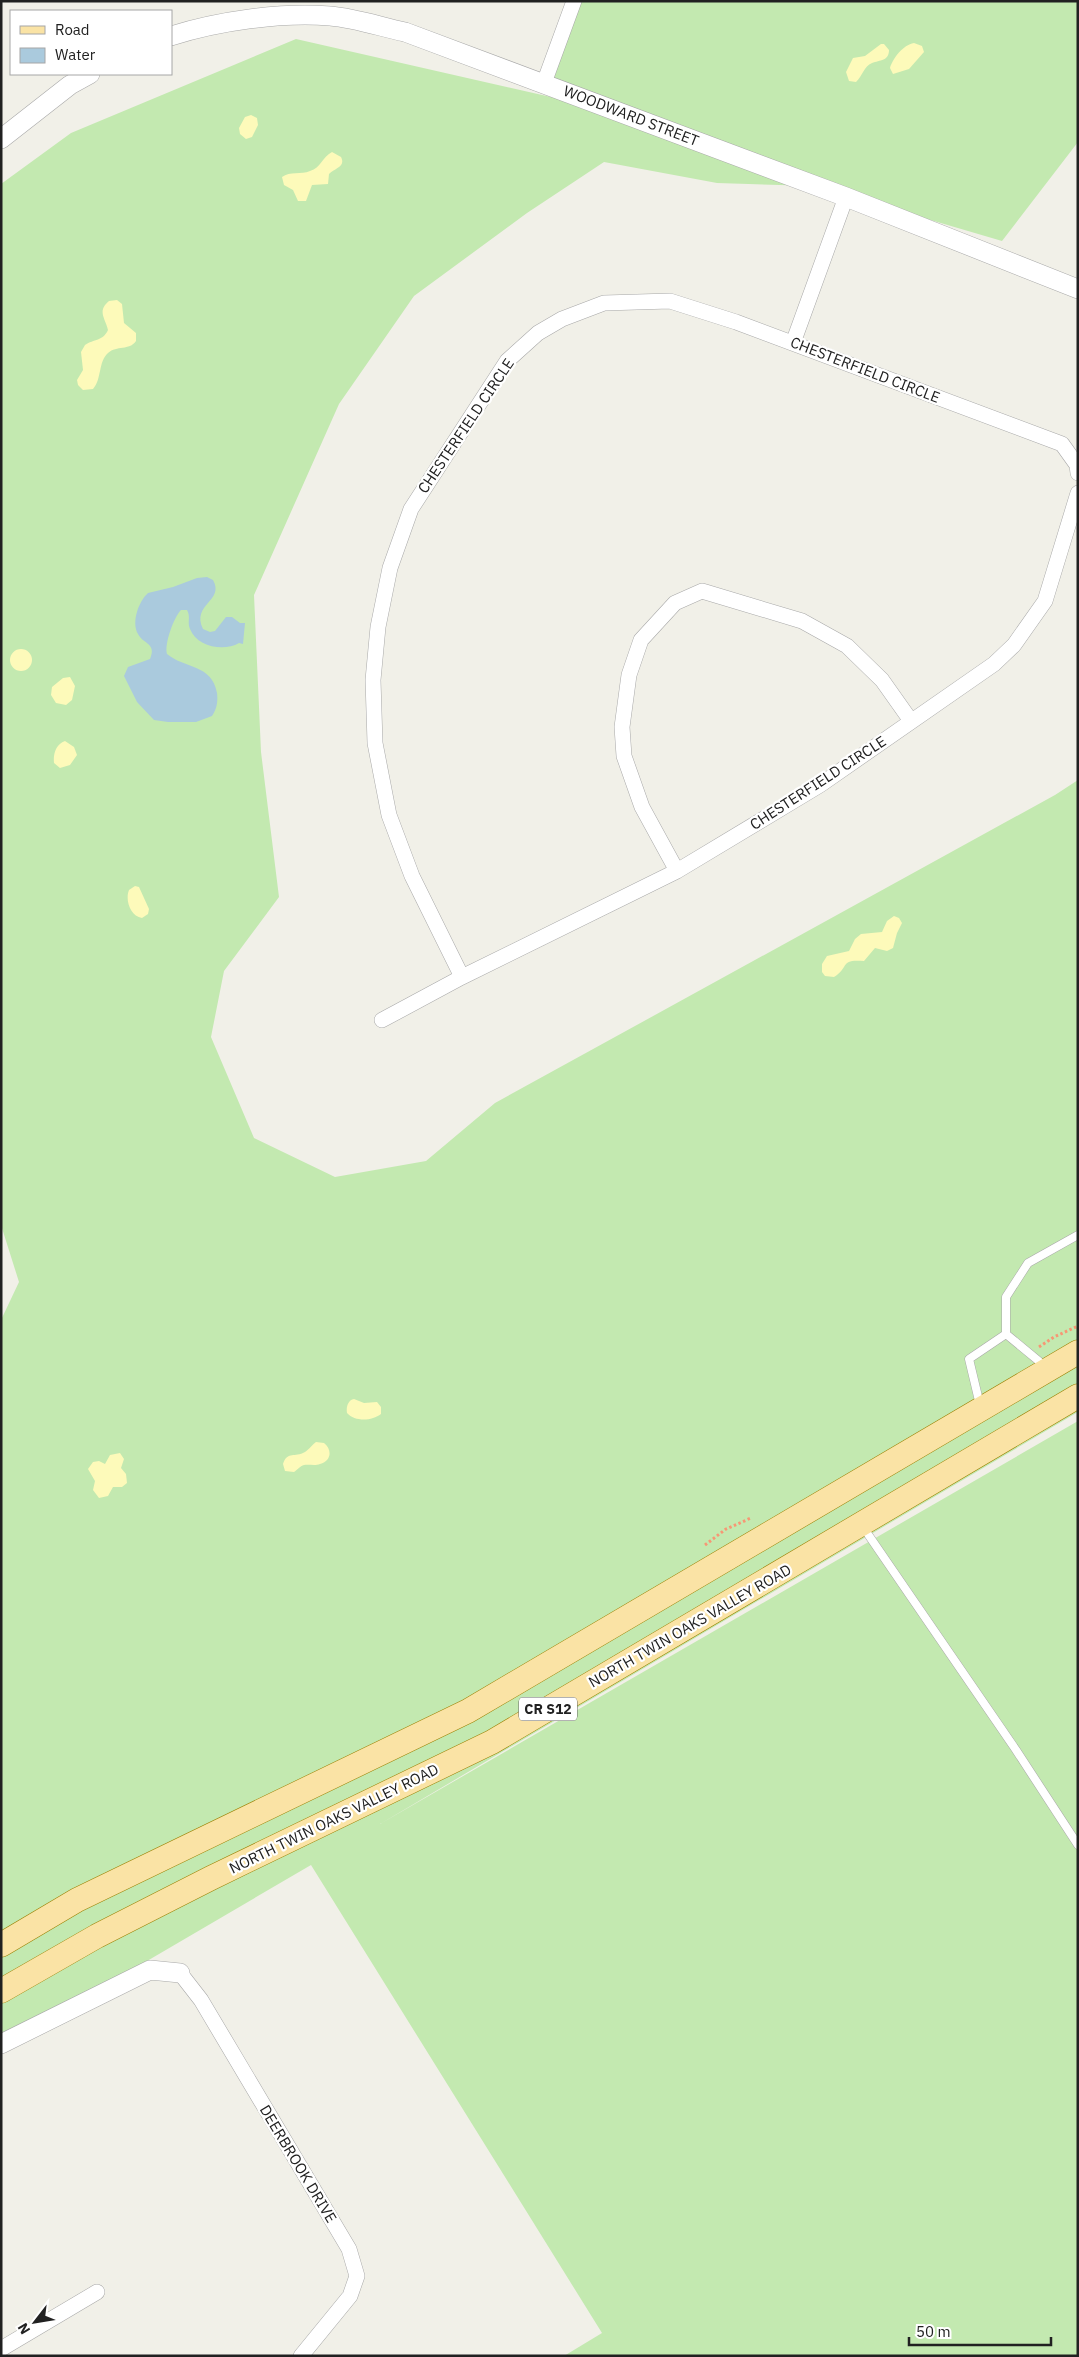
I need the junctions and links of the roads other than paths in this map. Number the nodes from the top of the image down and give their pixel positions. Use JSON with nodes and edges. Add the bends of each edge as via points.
{"nodes":[{"id":1,"x":574,"y":1,"type":"edge"},
{"id":2,"x":172,"y":36,"type":"edge"},
{"id":3,"x":88,"y":75,"type":"edge"},
{"id":4,"x":544,"y":83,"type":"junction"},
{"id":5,"x":1,"y":139,"type":"edge"},
{"id":6,"x":846,"y":197,"type":"junction"},
{"id":7,"x":1078,"y":288,"type":"edge"},
{"id":8,"x":793,"y":343,"type":"junction"},
{"id":9,"x":1078,"y":473,"type":"edge"},
{"id":10,"x":1078,"y":493,"type":"edge"},
{"id":11,"x":911,"y":721,"type":"junction"},
{"id":12,"x":678,"y":871,"type":"junction"},
{"id":13,"x":462,"y":976,"type":"junction"},
{"id":14,"x":382,"y":1020,"type":"dead end"},
{"id":15,"x":1078,"y":1235,"type":"edge"},
{"id":16,"x":1006,"y":1334,"type":"junction"},
{"id":17,"x":1067,"y":1360,"type":"edge"},
{"id":18,"x":1078,"y":1396,"type":"edge"},
{"id":19,"x":981,"y":1409,"type":"junction"},
{"id":20,"x":862,"y":1525,"type":"junction"},
{"id":21,"x":1078,"y":1845,"type":"edge"},
{"id":22,"x":1,"y":1944,"type":"edge"},
{"id":23,"x":180,"y":1973,"type":"joint"},
{"id":24,"x":1,"y":1991,"type":"edge"},
{"id":25,"x":1,"y":2044,"type":"edge"},
{"id":26,"x":97,"y":2292,"type":"dead end"},
{"id":27,"x":1,"y":2348,"type":"edge"},
{"id":28,"x":301,"y":2356,"type":"edge"}],
"edges":[{"from":1,"to":4,"type":"street"},
{"from":2,"to":4,"type":"street","name":"WOODWARD STREET","via":[[196,28],[293,14],[332,16],[405,32]]},
{"from":3,"to":5,"type":"street","via":[[70,85]]},
{"from":4,"to":6,"type":"street","name":"WOODWARD STREET"},
{"from":6,"to":7,"type":"street","name":"WOODWARD STREET"},
{"from":6,"to":8,"type":"street"},
{"from":8,"to":9,"type":"street","name":"CHESTERFIELD CIRCLE","via":[[1062,444],[1077,465]]},
{"from":8,"to":13,"type":"street","name":"CHESTERFIELD CIRCLE","via":[[670,300],[604,302],[562,319],[538,333],[507,361],[410,509],[390,568],[378,628],[373,680],[375,743],[389,815],[412,876]]},
{"from":10,"to":11,"type":"street","name":"CHESTERFIELD CIRCLE","via":[[1045,600],[1014,645],[994,664]]},
{"from":11,"to":12,"type":"street","name":"CHESTERFIELD CIRCLE","via":[[820,785]]},
{"from":11,"to":12,"type":"street","via":[[882,680],[847,646],[802,621],[702,592],[675,603],[641,640],[629,675],[622,727],[624,756],[642,807]]},
{"from":12,"to":13,"type":"street","name":"CHESTERFIELD CIRCLE"},
{"from":13,"to":14,"type":"street","name":"CHESTERFIELD CIRCLE"},
{"from":15,"to":16,"type":"lane","via":[[1028,1263],[1006,1298]]},
{"from":16,"to":17,"type":"lane","via":[[1030,1353]]},
{"from":16,"to":19,"type":"lane","via":[[969,1359]]},
{"from":17,"to":19,"type":"main road","number":"CR S12"},
{"from":18,"to":20,"type":"main road","name":"NORTH TWIN OAKS VALLEY ROAD","number":"CR S12"},
{"from":19,"to":22,"type":"main road","number":"CR S12","via":[[468,1711],[85,1896]]},
{"from":20,"to":21,"type":"lane"},
{"from":20,"to":24,"type":"main road","name":"NORTH TWIN OAKS VALLEY ROAD","number":"CR S12","via":[[492,1742],[202,1883],[98,1936]]},
{"from":23,"to":25,"type":"street","via":[[150,1970]]},
{"from":23,"to":28,"type":"street","name":"DEERBROOK DRIVE","via":[[201,2000],[344,2240],[357,2276],[350,2296]]},
{"from":26,"to":27,"type":"street"}]}
